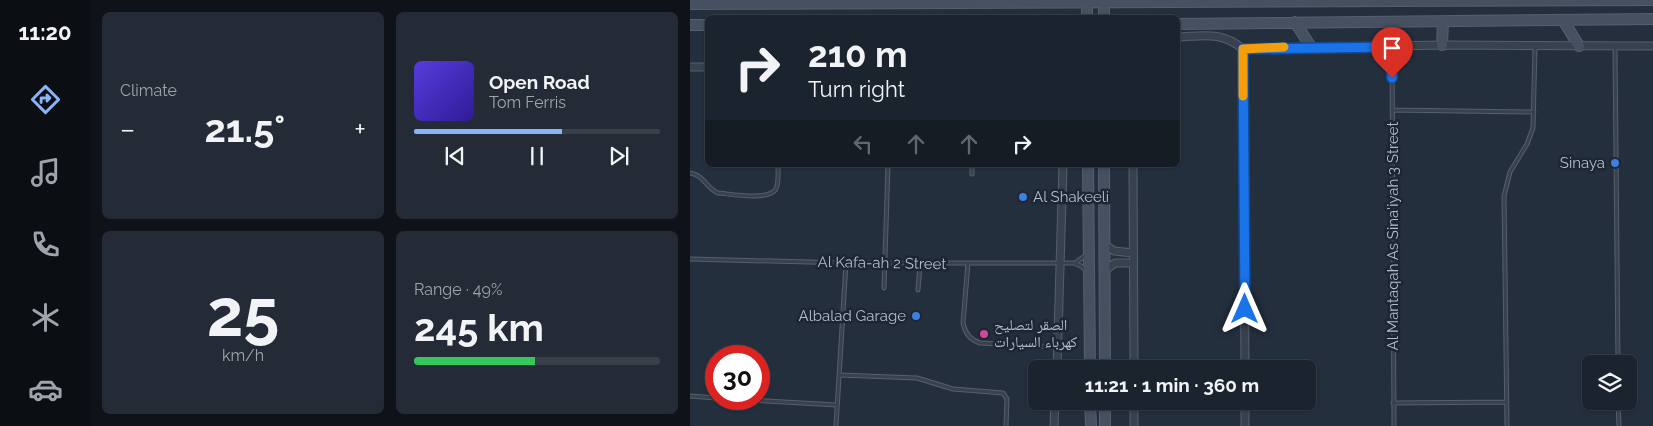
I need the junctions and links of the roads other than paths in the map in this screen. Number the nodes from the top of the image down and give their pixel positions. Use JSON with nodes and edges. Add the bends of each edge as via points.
{"nodes":[{"id":1,"x":1302,"y":0,"type":"edge"},
{"id":2,"x":1653,"y":0,"type":"edge"},
{"id":3,"x":964,"y":1,"type":"edge"},
{"id":4,"x":1005,"y":1,"type":"edge"},
{"id":5,"x":1104,"y":1,"type":"edge"},
{"id":6,"x":1178,"y":1,"type":"edge"},
{"id":7,"x":728,"y":2,"type":"edge"},
{"id":8,"x":861,"y":2,"type":"edge"},
{"id":9,"x":1086,"y":2,"type":"edge"},
{"id":10,"x":690,"y":4,"type":"edge"},
{"id":11,"x":1087,"y":15,"type":"edge"},
{"id":12,"x":1104,"y":15,"type":"edge"},
{"id":13,"x":1563,"y":20,"type":"junction"},
{"id":14,"x":1653,"y":20,"type":"edge"},
{"id":15,"x":1295,"y":22,"type":"junction"},
{"id":16,"x":1443,"y":22,"type":"junction"},
{"id":17,"x":1180,"y":24,"type":"edge"},
{"id":18,"x":705,"y":25,"type":"edge"},
{"id":19,"x":690,"y":26,"type":"edge"},
{"id":20,"x":1180,"y":37,"type":"edge"},
{"id":21,"x":1442,"y":45,"type":"junction"},
{"id":22,"x":1534,"y":46,"type":"junction"},
{"id":23,"x":1578,"y":46,"type":"junction"},
{"id":24,"x":1615,"y":46,"type":"junction"},
{"id":25,"x":1653,"y":46,"type":"edge"},
{"id":26,"x":1311,"y":47,"type":"junction"},
{"id":27,"x":1392,"y":47,"type":"junction"},
{"id":28,"x":1243,"y":49,"type":"junction"},
{"id":29,"x":690,"y":67,"type":"edge"},
{"id":30,"x":705,"y":67,"type":"edge"},
{"id":31,"x":1392,"y":110,"type":"junction"},
{"id":32,"x":1534,"y":112,"type":"junction"},
{"id":33,"x":778,"y":167,"type":"edge"},
{"id":34,"x":888,"y":167,"type":"edge"},
{"id":35,"x":972,"y":167,"type":"edge"},
{"id":36,"x":1063,"y":167,"type":"edge"},
{"id":37,"x":1088,"y":167,"type":"edge"},
{"id":38,"x":1104,"y":167,"type":"edge"},
{"id":39,"x":1133,"y":167,"type":"edge"},
{"id":40,"x":690,"y":173,"type":"edge"},
{"id":41,"x":972,"y":174,"type":"dead end"},
{"id":42,"x":1104,"y":244,"type":"junction"},
{"id":43,"x":1089,"y":252,"type":"junction"},
{"id":44,"x":1133,"y":252,"type":"junction"},
{"id":45,"x":690,"y":259,"type":"edge"},
{"id":46,"x":846,"y":263,"type":"junction"},
{"id":47,"x":886,"y":263,"type":"junction"},
{"id":48,"x":920,"y":263,"type":"junction"},
{"id":49,"x":1074,"y":263,"type":"junction"},
{"id":50,"x":1133,"y":263,"type":"junction"},
{"id":51,"x":968,"y":264,"type":"junction"},
{"id":52,"x":1061,"y":264,"type":"junction"},
{"id":53,"x":1104,"y":271,"type":"junction"},
{"id":54,"x":1089,"y":275,"type":"junction"},
{"id":55,"x":884,"y":288,"type":"dead end"},
{"id":56,"x":918,"y":290,"type":"dead end"},
{"id":57,"x":1058,"y":347,"type":"junction"},
{"id":58,"x":1090,"y":348,"type":"junction"},
{"id":59,"x":1618,"y":355,"type":"edge"},
{"id":60,"x":1057,"y":360,"type":"edge"},
{"id":61,"x":1089,"y":360,"type":"edge"},
{"id":62,"x":1103,"y":360,"type":"edge"},
{"id":63,"x":1105,"y":360,"type":"edge"},
{"id":64,"x":1134,"y":360,"type":"edge"},
{"id":65,"x":1245,"y":360,"type":"edge"},
{"id":66,"x":839,"y":375,"type":"junction"},
{"id":67,"x":690,"y":396,"type":"edge"},
{"id":68,"x":705,"y":397,"type":"edge"},
{"id":69,"x":770,"y":401,"type":"edge"},
{"id":70,"x":1507,"y":402,"type":"junction"},
{"id":71,"x":1393,"y":403,"type":"junction"},
{"id":72,"x":837,"y":405,"type":"junction"},
{"id":73,"x":1055,"y":410,"type":"edge"},
{"id":74,"x":1090,"y":410,"type":"edge"},
{"id":75,"x":1105,"y":410,"type":"edge"},
{"id":76,"x":1134,"y":410,"type":"edge"},
{"id":77,"x":1245,"y":410,"type":"edge"},
{"id":78,"x":1618,"y":410,"type":"edge"},
{"id":79,"x":836,"y":426,"type":"edge"},
{"id":80,"x":1006,"y":426,"type":"edge"},
{"id":81,"x":1054,"y":426,"type":"edge"},
{"id":82,"x":1090,"y":426,"type":"edge"},
{"id":83,"x":1105,"y":426,"type":"edge"},
{"id":84,"x":1134,"y":426,"type":"edge"},
{"id":85,"x":1246,"y":426,"type":"edge"},
{"id":86,"x":1394,"y":426,"type":"edge"},
{"id":87,"x":1507,"y":426,"type":"edge"},
{"id":88,"x":1618,"y":426,"type":"edge"}],
"edges":[{"from":1,"to":2,"type":"main road"},
{"from":1,"to":6,"type":"main road"},
{"from":3,"to":4,"type":"main road"},
{"from":3,"to":8,"type":"main road"},
{"from":4,"to":9,"type":"main road"},
{"from":5,"to":6,"type":"main road"},
{"from":5,"to":9,"type":"main road"},
{"from":5,"to":12,"type":"main road"},
{"from":7,"to":8,"type":"main road"},
{"from":7,"to":10,"type":"main road"},
{"from":9,"to":11,"type":"main road"},
{"from":13,"to":14,"type":"main road"},
{"from":13,"to":16,"type":"main road"},
{"from":13,"to":23,"type":"main road"},
{"from":15,"to":16,"type":"main road"},
{"from":15,"to":17,"type":"main road"},
{"from":15,"to":26,"type":"main road"},
{"from":16,"to":21,"type":"main road"},
{"from":18,"to":19,"type":"main road"},
{"from":20,"to":28,"type":"street","via":[[1223,37]]},
{"from":21,"to":22,"type":"street"},
{"from":21,"to":27,"type":"street"},
{"from":22,"to":23,"type":"street"},
{"from":22,"to":32,"type":"lane"},
{"from":23,"to":24,"type":"street"},
{"from":24,"to":25,"type":"street"},
{"from":24,"to":59,"type":"lane"},
{"from":26,"to":27,"type":"street"},
{"from":26,"to":28,"type":"street"},
{"from":27,"to":31,"type":"lane","name":"Al Mantaqah As Sina'iyah 3 Street"},
{"from":28,"to":65,"type":"street"},
{"from":29,"to":30,"type":"street"},
{"from":31,"to":32,"type":"lane"},
{"from":31,"to":71,"type":"lane","name":"Al Mantaqah As Sina'iyah 3 Street"},
{"from":32,"to":70,"type":"lane","via":[[1530,136],[1510,172],[1504,196]]},
{"from":33,"to":40,"type":"lane","via":[[776,189],[764,196],[718,193],[699,175]]},
{"from":34,"to":47,"type":"lane"},
{"from":35,"to":41,"type":"lane"},
{"from":36,"to":52,"type":"street"},
{"from":37,"to":43,"type":"main road"},
{"from":38,"to":42,"type":"main road"},
{"from":39,"to":44,"type":"street"},
{"from":42,"to":44,"type":"street","via":[[1114,251]]},
{"from":42,"to":53,"type":"main road"},
{"from":43,"to":49,"type":"lane"},
{"from":43,"to":54,"type":"main road"},
{"from":44,"to":50,"type":"street"},
{"from":45,"to":46,"type":"lane","name":"Al Kafa-ah 2 Street"},
{"from":46,"to":47,"type":"lane","name":"Al Kafa-ah 2 Street"},
{"from":46,"to":66,"type":"lane"},
{"from":47,"to":48,"type":"lane","name":"Al Kafa-ah 2 Street"},
{"from":47,"to":55,"type":"lane"},
{"from":48,"to":51,"type":"lane","name":"Al Kafa-ah 2 Street"},
{"from":48,"to":56,"type":"lane"},
{"from":49,"to":52,"type":"lane","name":"Al Kafa-ah 2 Street"},
{"from":49,"to":54,"type":"lane","via":[[1082,266]]},
{"from":50,"to":53,"type":"street","via":[[1114,264]]},
{"from":50,"to":64,"type":"street"},
{"from":51,"to":52,"type":"lane","name":"Al Kafa-ah 2 Street"},
{"from":51,"to":57,"type":"lane","via":[[963,323],[970,338],[980,343]]},
{"from":52,"to":57,"type":"street"},
{"from":53,"to":63,"type":"main road"},
{"from":54,"to":58,"type":"main road"},
{"from":57,"to":60,"type":"street"},
{"from":58,"to":61,"type":"main road"},
{"from":58,"to":62,"type":"main road","via":[[1099,351]]},
{"from":66,"to":72,"type":"lane"},
{"from":66,"to":80,"type":"lane","via":[[916,378],[959,390],[1002,393],[1007,400]]},
{"from":67,"to":68,"type":"lane"},
{"from":69,"to":72,"type":"lane"},
{"from":70,"to":71,"type":"lane"},
{"from":70,"to":87,"type":"lane"},
{"from":71,"to":86,"type":"lane","name":"Al Mantaqah As Sina'iyah 3 Street"},
{"from":72,"to":79,"type":"lane"},
{"from":73,"to":81,"type":"street"},
{"from":74,"to":82,"type":"main road"},
{"from":75,"to":83,"type":"main road"},
{"from":76,"to":84,"type":"street"},
{"from":77,"to":85,"type":"street"},
{"from":78,"to":88,"type":"lane"}]}
